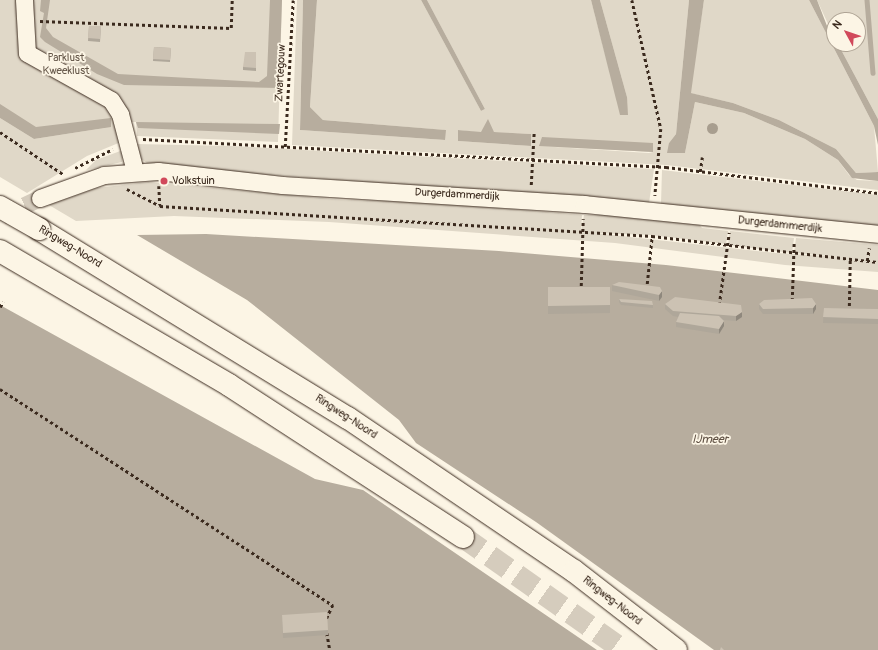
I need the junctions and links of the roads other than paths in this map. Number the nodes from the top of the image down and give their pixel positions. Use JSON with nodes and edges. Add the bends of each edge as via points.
{"nodes":[{"id":1,"x":24,"y":0,"type":"edge"},
{"id":2,"x":135,"y":171,"type":"junction"},
{"id":3,"x":40,"y":198,"type":"tunnel mouth"},
{"id":4,"x":0,"y":207,"type":"edge"},
{"id":5,"x":878,"y":234,"type":"edge"},
{"id":6,"x":0,"y":251,"type":"edge"},
{"id":7,"x":463,"y":537,"type":"tunnel mouth"},
{"id":8,"x":676,"y":650,"type":"edge"}],
"edges":[{"from":1,"to":2,"type":"street","via":[[26,53],[111,100],[120,114]]},
{"from":2,"to":3,"type":"street","name":"Durgerdammerdijk","via":[[104,175]]},
{"from":2,"to":5,"type":"street","name":"Durgerdammerdijk","via":[[305,186],[530,199]]},
{"from":4,"to":8,"type":"highway","name":"Ringweg-Noord","bridge":true,"via":[[355,422],[574,571]]},
{"from":6,"to":7,"type":"highway","via":[[228,386]]}]}
